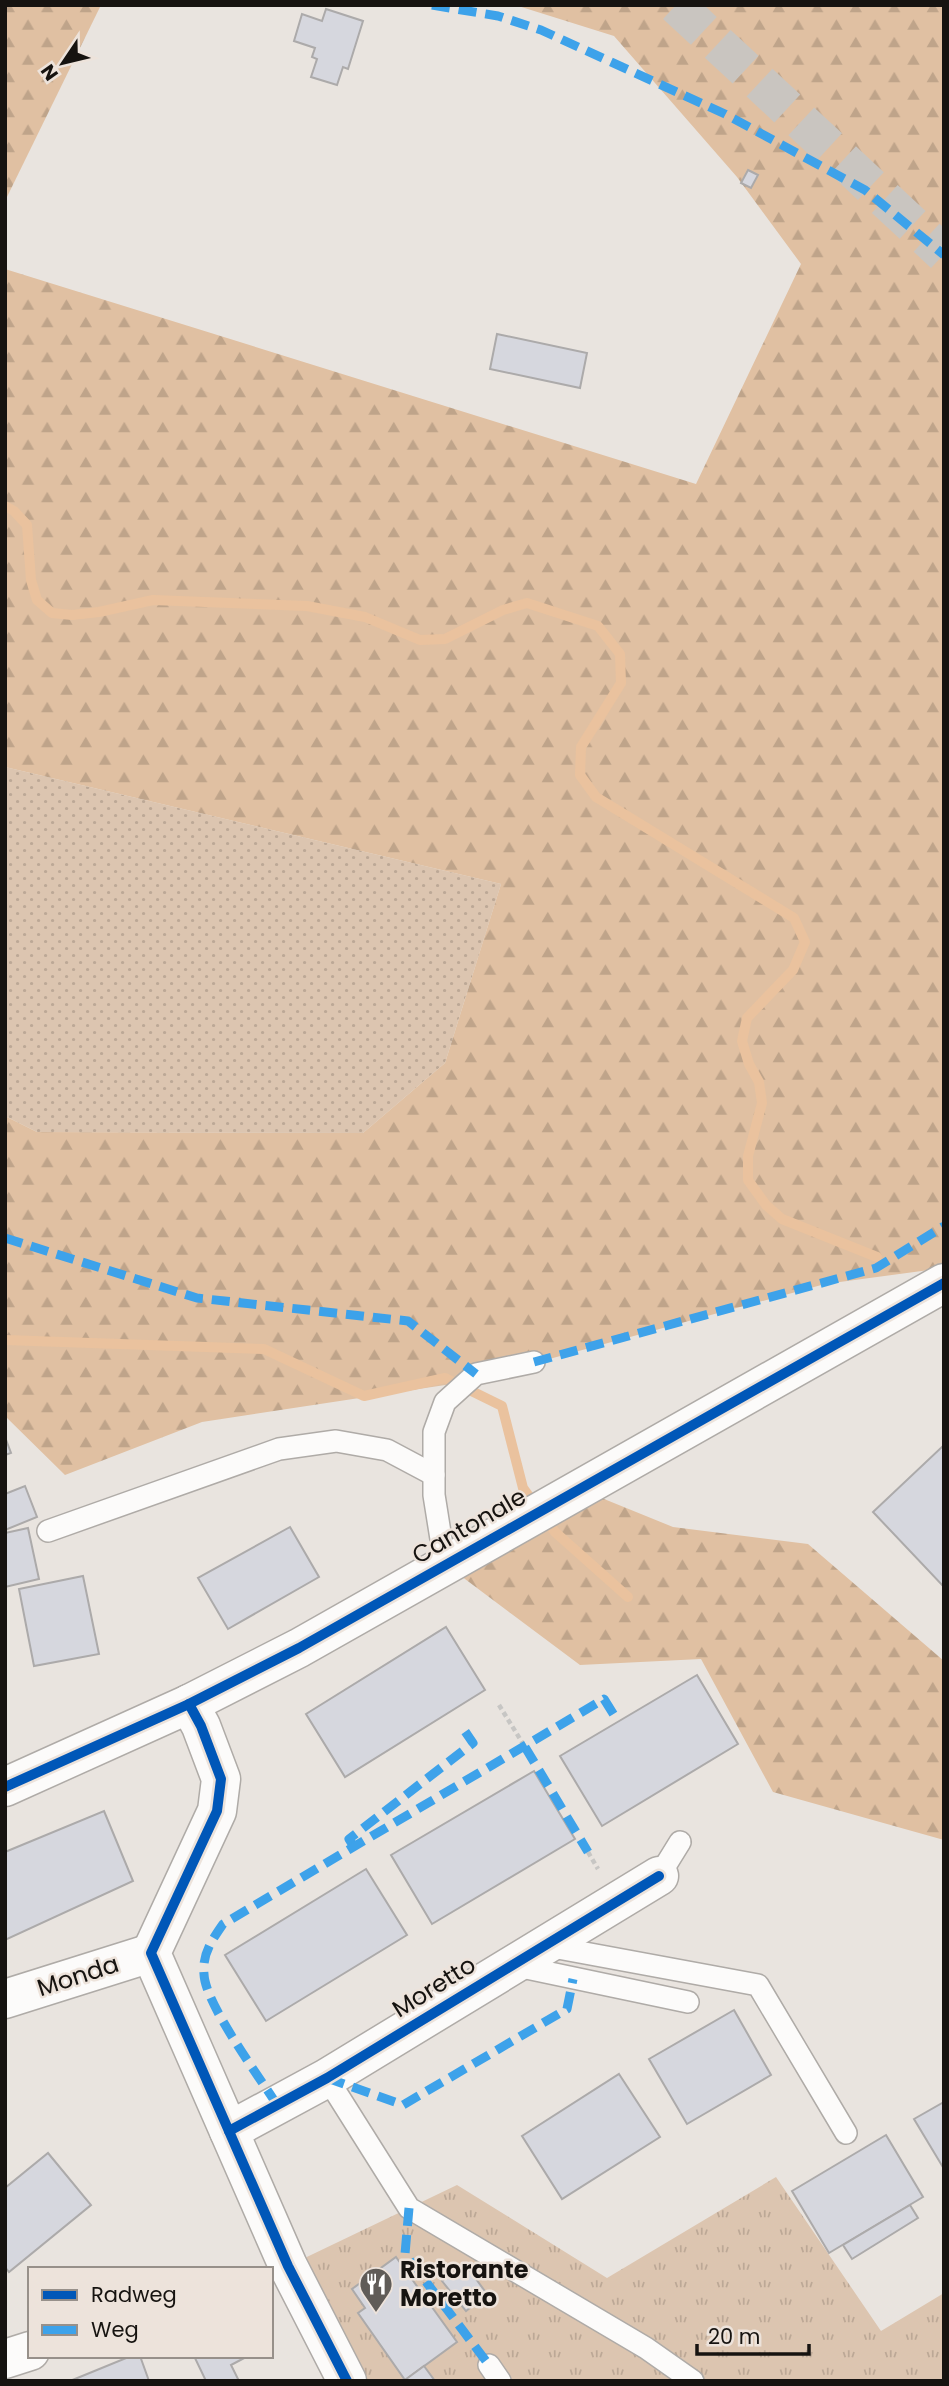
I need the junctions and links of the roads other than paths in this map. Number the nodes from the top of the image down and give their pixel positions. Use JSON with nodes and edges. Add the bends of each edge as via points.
{"nodes":[{"id":1,"x":944,"y":1283,"type":"edge"},
{"id":2,"x":534,"y":1363,"type":"dead end"},
{"id":3,"x":434,"y":1475,"type":"junction"},
{"id":4,"x":48,"y":1531,"type":"dead end"},
{"id":5,"x":444,"y":1564,"type":"junction"},
{"id":6,"x":189,"y":1704,"type":"junction"},
{"id":7,"x":5,"y":1787,"type":"edge"},
{"id":8,"x":680,"y":1842,"type":"dead end"},
{"id":9,"x":659,"y":1875,"type":"joint"},
{"id":10,"x":150,"y":1953,"type":"junction"},
{"id":11,"x":526,"y":1955,"type":"junction"},
{"id":12,"x":5,"y":1999,"type":"edge"},
{"id":13,"x":688,"y":2002,"type":"dead end"},
{"id":14,"x":327,"y":2078,"type":"junction"},
{"id":15,"x":229,"y":2131,"type":"junction"},
{"id":16,"x":846,"y":2133,"type":"dead end"},
{"id":17,"x":280,"y":2268,"type":"edge"},
{"id":18,"x":28,"y":2352,"type":"edge"},
{"id":19,"x":5,"y":2359,"type":"edge"},
{"id":20,"x":346,"y":2381,"type":"edge"},
{"id":21,"x":693,"y":2381,"type":"edge"}],
"edges":[{"from":1,"to":5,"type":"street","name":"Cantonale"},
{"from":2,"to":3,"type":"lane","via":[[476,1374],[445,1402],[434,1432]]},
{"from":3,"to":4,"type":"lane","via":[[387,1450],[336,1441],[279,1449]]},
{"from":3,"to":5,"type":"lane"},
{"from":5,"to":6,"type":"street","name":"Cantonale","via":[[299,1648]]},
{"from":6,"to":7,"type":"street","name":"Cantonale"},
{"from":6,"to":10,"type":"street","via":[[221,1779],[217,1811]]},
{"from":8,"to":9,"type":"lane"},
{"from":9,"to":11,"type":"street","name":"Moretto"},
{"from":10,"to":12,"type":"street","name":"Monda"},
{"from":10,"to":15,"type":"street"},
{"from":11,"to":13,"type":"lane"},
{"from":11,"to":14,"type":"street","name":"Moretto"},
{"from":11,"to":16,"type":"lane","via":[[758,1985]]},
{"from":14,"to":15,"type":"street","name":"Moretto"},
{"from":14,"to":21,"type":"lane","via":[[409,2207],[646,2348]]},
{"from":15,"to":17,"type":"street"},
{"from":17,"to":20,"type":"street"},
{"from":18,"to":19,"type":"street"}]}
